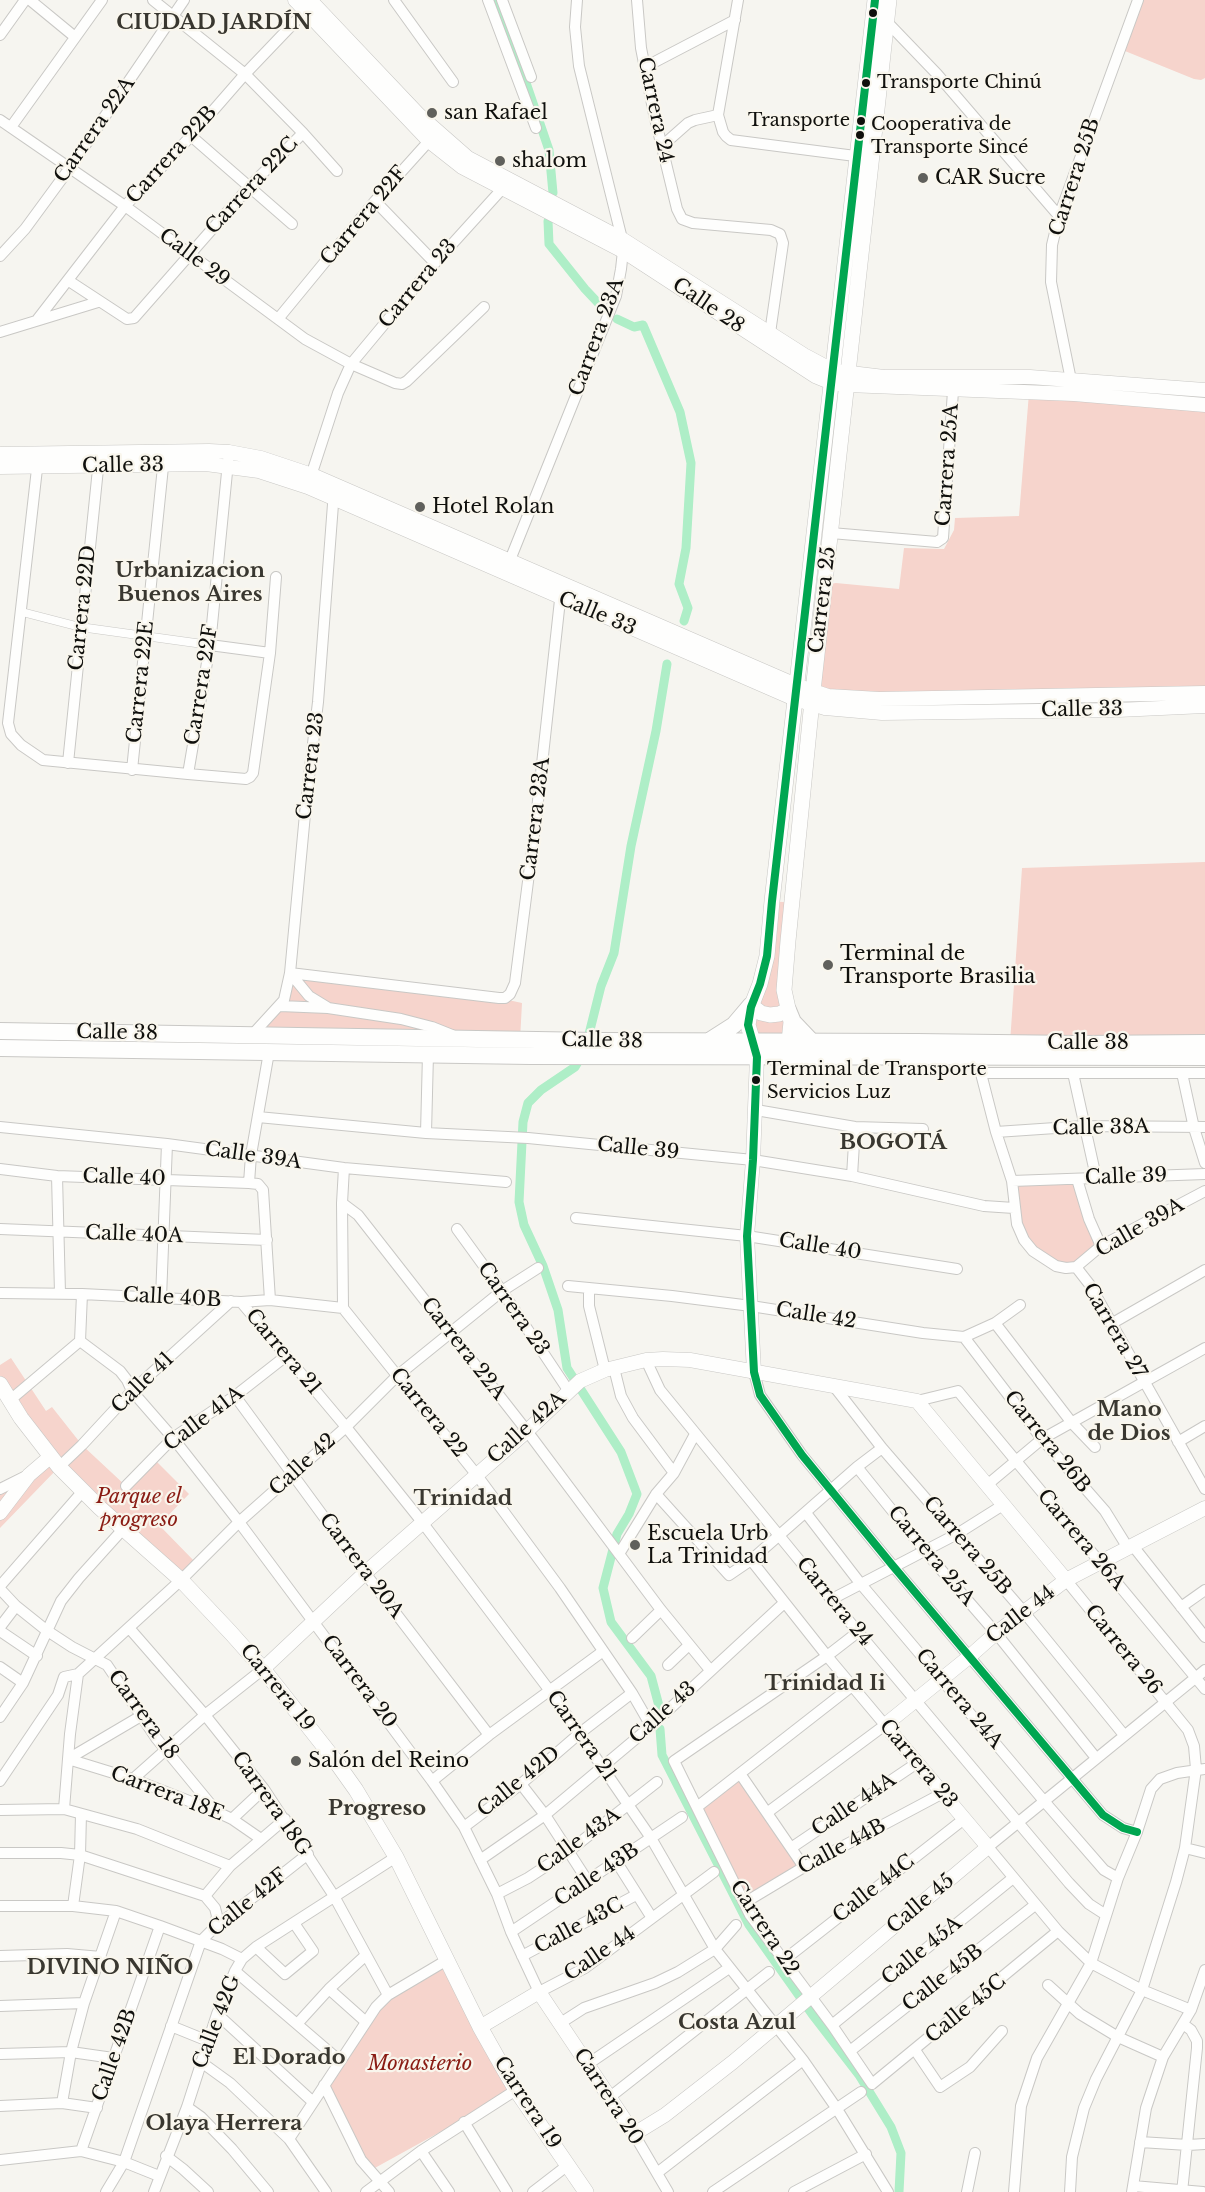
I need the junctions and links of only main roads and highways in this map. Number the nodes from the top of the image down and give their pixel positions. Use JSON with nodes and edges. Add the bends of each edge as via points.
{"nodes":[{"id":1,"x":875,"y":0,"type":"edge"},
{"id":2,"x":890,"y":0,"type":"edge"},
{"id":3,"x":865,"y":157,"type":"junction"},
{"id":4,"x":840,"y":378,"type":"junction"},
{"id":5,"x":751,"y":1005,"type":"junction"},
{"id":6,"x":788,"y":1010,"type":"junction"},
{"id":7,"x":0,"y":1031,"type":"edge"},
{"id":8,"x":709,"y":1041,"type":"junction"},
{"id":9,"x":812,"y":1042,"type":"junction"},
{"id":10,"x":1205,"y":1043,"type":"edge"},
{"id":11,"x":0,"y":1048,"type":"edge"},
{"id":12,"x":574,"y":1048,"type":"junction"},
{"id":13,"x":596,"y":1049,"type":"junction"},
{"id":14,"x":755,"y":1049,"type":"junction"},
{"id":15,"x":788,"y":1050,"type":"junction"},
{"id":16,"x":1205,"y":1058,"type":"edge"},
{"id":17,"x":0,"y":1384,"type":"edge"},
{"id":18,"x":586,"y":2192,"type":"edge"}],
"edges":[{"from":1,"to":3,"type":"main road","name":"Carrera 25"},
{"from":2,"to":3,"type":"main road","name":"Carrera 25"},
{"from":3,"to":4,"type":"main road","name":"Carrera 25"},
{"from":4,"to":5,"type":"main road","name":"Carrera 25","via":[[797,693],[767,956]]},
{"from":4,"to":6,"type":"main road","name":"Carrera 25","via":[[831,533],[787,950],[784,990]]},
{"from":5,"to":6,"type":"main road","via":[[770,1015]]},
{"from":5,"to":8,"type":"highway","via":[[734,1025]]},
{"from":5,"to":14,"type":"main road","name":"Carrera 25","via":[[748,1024]]},
{"from":6,"to":9,"type":"highway","via":[[793,1022]]},
{"from":6,"to":15,"type":"main road","name":"Carrera 25"},
{"from":7,"to":12,"type":"highway","name":"Calle 38","via":[[458,1038]]},
{"from":8,"to":13,"type":"highway","name":"Calle 38"},
{"from":8,"to":14,"type":"highway","name":"Calle 38"},
{"from":9,"to":10,"type":"highway","name":"Calle 38"},
{"from":9,"to":15,"type":"highway","name":"Calle 38"},
{"from":11,"to":12,"type":"highway","name":"Calle 38","via":[[428,1054]]},
{"from":12,"to":13,"type":"highway","name":"Calle 38"},
{"from":13,"to":14,"type":"highway","name":"Calle 38"},
{"from":14,"to":15,"type":"highway","name":"Calle 38"},
{"from":15,"to":16,"type":"highway","name":"Calle 38","via":[[979,1065]]},
{"from":17,"to":18,"type":"main road","name":"Carrera 19","via":[[54,1462],[181,1580],[263,1669],[356,1790],[396,1857],[516,2091]]}]}
